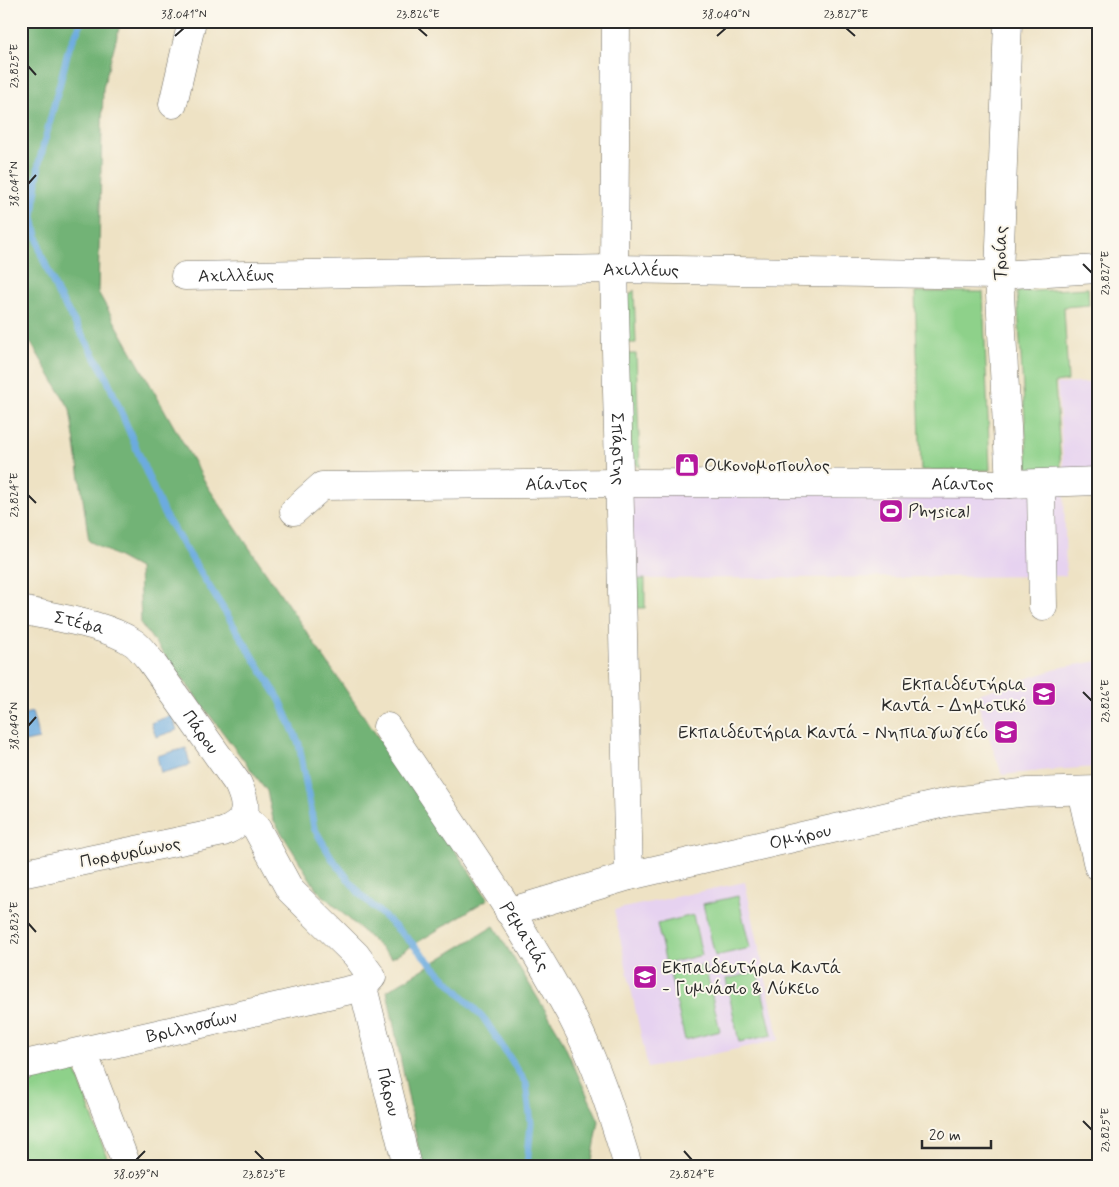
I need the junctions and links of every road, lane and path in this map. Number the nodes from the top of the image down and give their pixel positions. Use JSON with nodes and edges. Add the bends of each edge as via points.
{"nodes":[{"id":1,"x":192,"y":21,"type":"edge"},
{"id":2,"x":616,"y":21,"type":"edge"},
{"id":3,"x":1008,"y":21,"type":"edge"},
{"id":4,"x":173,"y":104,"type":"dead end"},
{"id":5,"x":614,"y":269,"type":"junction"},
{"id":6,"x":1098,"y":269,"type":"edge"},
{"id":7,"x":999,"y":275,"type":"junction"},
{"id":8,"x":185,"y":276,"type":"dead end"},
{"id":9,"x":1098,"y":481,"type":"edge"},
{"id":10,"x":620,"y":482,"type":"junction"},
{"id":11,"x":1010,"y":484,"type":"junction"},
{"id":12,"x":1041,"y":484,"type":"junction"},
{"id":13,"x":294,"y":511,"type":"dead end"},
{"id":14,"x":1043,"y":606,"type":"dead end"},
{"id":15,"x":21,"y":610,"type":"edge"},
{"id":16,"x":136,"y":644,"type":"joint"},
{"id":17,"x":387,"y":727,"type":"dead end"},
{"id":18,"x":1089,"y":790,"type":"edge"},
{"id":19,"x":240,"y":821,"type":"junction"},
{"id":20,"x":1098,"y":866,"type":"edge"},
{"id":21,"x":21,"y":874,"type":"edge"},
{"id":22,"x":629,"y":876,"type":"junction"},
{"id":23,"x":509,"y":912,"type":"junction"},
{"id":24,"x":363,"y":987,"type":"junction"},
{"id":25,"x":82,"y":1052,"type":"junction"},
{"id":26,"x":21,"y":1065,"type":"edge"},
{"id":27,"x":127,"y":1166,"type":"edge"},
{"id":28,"x":407,"y":1166,"type":"edge"},
{"id":29,"x":628,"y":1166,"type":"edge"}],
"edges":[{"from":1,"to":4,"type":"street"},
{"from":2,"to":5,"type":"street","name":"Σπάρτης"},
{"from":3,"to":7,"type":"street","name":"Τροίας"},
{"from":5,"to":7,"type":"street","name":"Αχιλλέως"},
{"from":5,"to":8,"type":"street","name":"Αχιλλέως"},
{"from":5,"to":10,"type":"street","name":"Σπάρτης"},
{"from":6,"to":7,"type":"street","name":"Αχιλλέως"},
{"from":7,"to":11,"type":"street","name":"Τροίας"},
{"from":9,"to":12,"type":"street","name":"Αίαντος"},
{"from":10,"to":11,"type":"street","name":"Αίαντος"},
{"from":10,"to":13,"type":"street","name":"Αίαντος","via":[[322,486]]},
{"from":10,"to":22,"type":"street","name":"Σπάρτης"},
{"from":11,"to":12,"type":"street","name":"Αίαντος"},
{"from":12,"to":14,"type":"street"},
{"from":15,"to":16,"type":"street","name":"Στέφα","via":[[104,629]]},
{"from":16,"to":19,"type":"street","name":"Πάρου","via":[[238,784],[244,800]]},
{"from":17,"to":23,"type":"street","name":"Ρεματιάς"},
{"from":18,"to":20,"type":"street"},
{"from":18,"to":22,"type":"street","name":"Ομήρου","via":[[1028,792],[953,801]]},
{"from":19,"to":21,"type":"street","name":"Πορφυρίωνος","via":[[206,837]]},
{"from":19,"to":24,"type":"street","via":[[257,829],[290,890],[356,955],[372,977]]},
{"from":22,"to":23,"type":"street","name":"Ομήρου"},
{"from":23,"to":29,"type":"street","name":"Ρεματιάς","via":[[575,1024],[610,1106]]},
{"from":24,"to":25,"type":"street","name":"Βριλησσίων"},
{"from":24,"to":28,"type":"street","name":"Πάρου"},
{"from":25,"to":26,"type":"street","name":"Βριλησσίων"},
{"from":25,"to":27,"type":"street"}]}
